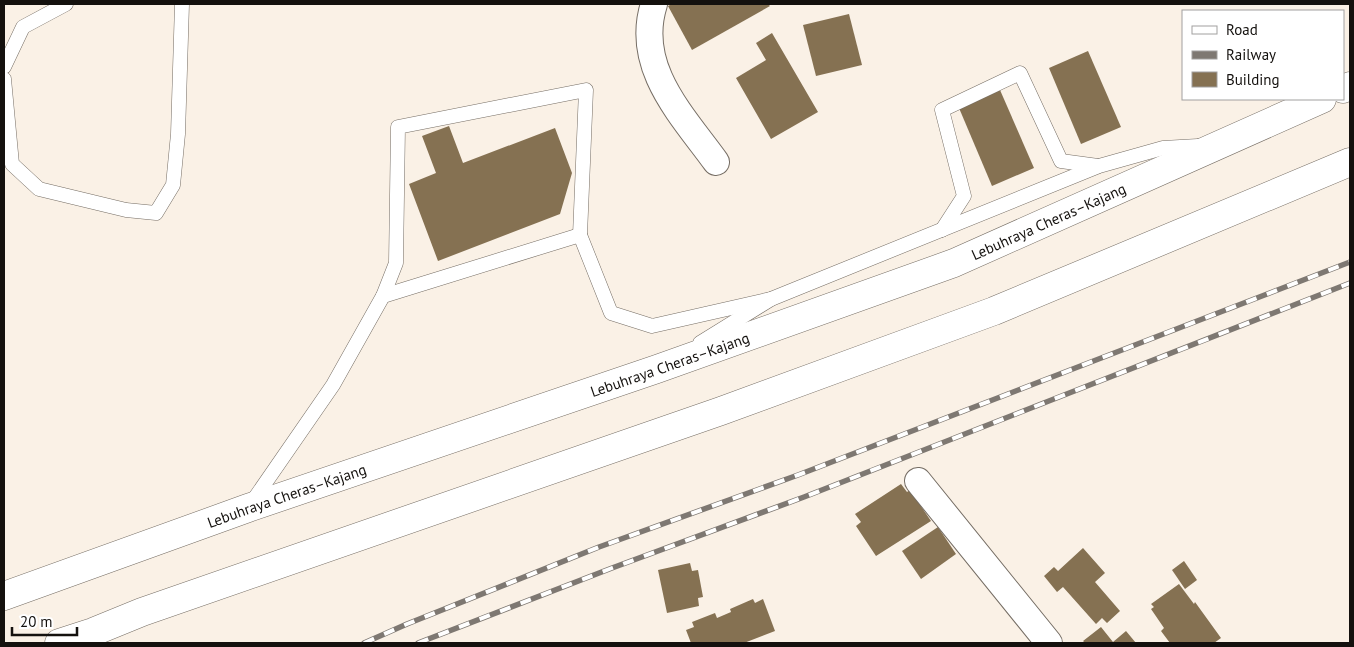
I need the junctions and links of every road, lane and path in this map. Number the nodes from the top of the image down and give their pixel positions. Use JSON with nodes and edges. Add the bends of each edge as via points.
{"nodes":[{"id":1,"x":66,"y":4,"type":"edge"},
{"id":2,"x":182,"y":4,"type":"edge"},
{"id":3,"x":654,"y":4,"type":"edge"},
{"id":4,"x":4,"y":67,"type":"edge"},
{"id":5,"x":4,"y":79,"type":"edge"},
{"id":6,"x":1320,"y":100,"type":"edge"},
{"id":7,"x":1219,"y":144,"type":"junction"},
{"id":8,"x":716,"y":162,"type":"dead end"},
{"id":9,"x":1350,"y":162,"type":"edge"},
{"id":10,"x":1099,"y":166,"type":"junction"},
{"id":11,"x":942,"y":230,"type":"junction"},
{"id":12,"x":580,"y":234,"type":"junction"},
{"id":13,"x":383,"y":296,"type":"junction"},
{"id":14,"x":771,"y":299,"type":"junction"},
{"id":15,"x":656,"y":369,"type":"junction"},
{"id":16,"x":918,"y":481,"type":"dead end"},
{"id":17,"x":248,"y":508,"type":"junction"},
{"id":18,"x":4,"y":596,"type":"edge"},
{"id":19,"x":86,"y":638,"type":"edge"},
{"id":20,"x":59,"y":643,"type":"edge"},
{"id":21,"x":1049,"y":643,"type":"edge"}],
"edges":[{"from":1,"to":4,"type":"lane","via":[[23,27]]},
{"from":2,"to":5,"type":"lane","via":[[173,186],[156,213],[126,210],[39,189],[12,164]]},
{"from":3,"to":8,"type":"street","via":[[649,20],[656,72],[667,94]]},
{"from":6,"to":7,"type":"highway","name":"Lebuhraya Cheras–Kajang"},
{"from":7,"to":10,"type":"lane","via":[[1163,148]]},
{"from":7,"to":15,"type":"highway","name":"Lebuhraya Cheras–Kajang","via":[[954,263]]},
{"from":9,"to":19,"type":"highway","via":[[994,311],[722,411],[142,612]]},
{"from":10,"to":11,"type":"lane"},
{"from":10,"to":11,"type":"lane","via":[[1061,160],[1020,73],[942,110],[964,196]]},
{"from":11,"to":14,"type":"lane"},
{"from":12,"to":13,"type":"lane"},
{"from":12,"to":13,"type":"lane","via":[[586,90],[398,126],[396,263]]},
{"from":12,"to":14,"type":"lane","via":[[611,313],[652,326]]},
{"from":13,"to":17,"type":"lane","via":[[333,385]]},
{"from":14,"to":15,"type":"lane"},
{"from":15,"to":17,"type":"highway","name":"Lebuhraya Cheras–Kajang"},
{"from":16,"to":21,"type":"street"},
{"from":17,"to":18,"type":"highway","name":"Lebuhraya Cheras–Kajang"},
{"from":19,"to":20,"type":"highway"}]}
